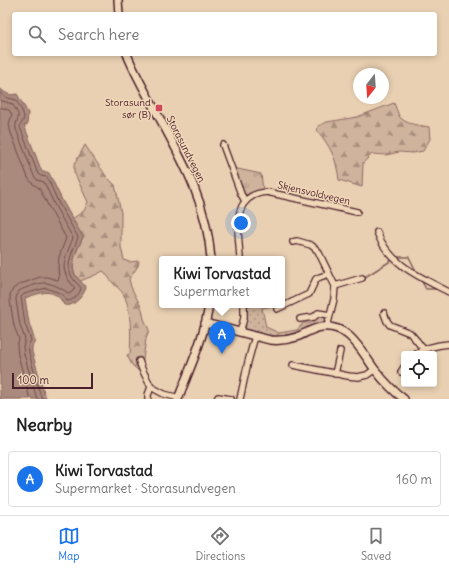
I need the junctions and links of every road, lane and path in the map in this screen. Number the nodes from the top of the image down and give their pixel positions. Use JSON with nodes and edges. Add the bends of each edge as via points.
{"nodes":[{"id":1,"x":118,"y":0,"type":"edge"},
{"id":2,"x":119,"y":12,"type":"edge"},
{"id":3,"x":128,"y":56,"type":"edge"},
{"id":4,"x":223,"y":144,"type":"dead end"},
{"id":5,"x":245,"y":201,"type":"junction"},
{"id":6,"x":357,"y":212,"type":"dead end"},
{"id":7,"x":378,"y":232,"type":"dead end"},
{"id":8,"x":293,"y":242,"type":"dead end"},
{"id":9,"x":211,"y":256,"type":"edge"},
{"id":10,"x":240,"y":256,"type":"edge"},
{"id":11,"x":329,"y":274,"type":"junction"},
{"id":12,"x":362,"y":278,"type":"dead end"},
{"id":13,"x":335,"y":286,"type":"junction"},
{"id":14,"x":449,"y":292,"type":"edge"},
{"id":15,"x":285,"y":305,"type":"edge"},
{"id":16,"x":208,"y":308,"type":"edge"},
{"id":17,"x":244,"y":308,"type":"edge"},
{"id":18,"x":384,"y":313,"type":"dead end"},
{"id":19,"x":330,"y":315,"type":"junction"},
{"id":20,"x":300,"y":319,"type":"dead end"},
{"id":21,"x":205,"y":323,"type":"junction"},
{"id":22,"x":327,"y":327,"type":"junction"},
{"id":23,"x":240,"y":332,"type":"junction"},
{"id":24,"x":255,"y":336,"type":"junction"},
{"id":25,"x":449,"y":344,"type":"edge"},
{"id":26,"x":423,"y":349,"type":"junction"},
{"id":27,"x":340,"y":351,"type":"dead end"},
{"id":28,"x":420,"y":351,"type":"edge"},
{"id":29,"x":139,"y":361,"type":"dead end"},
{"id":30,"x":293,"y":365,"type":"dead end"},
{"id":31,"x":375,"y":369,"type":"junction"},
{"id":32,"x":335,"y":374,"type":"junction"},
{"id":33,"x":151,"y":387,"type":"junction"},
{"id":34,"x":178,"y":398,"type":"edge"},
{"id":35,"x":148,"y":399,"type":"edge"},
{"id":36,"x":217,"y":399,"type":"edge"},
{"id":37,"x":231,"y":399,"type":"edge"},
{"id":38,"x":240,"y":399,"type":"edge"},
{"id":39,"x":404,"y":399,"type":"edge"}],
"edges":[{"from":1,"to":2,"type":"main road"},
{"from":3,"to":9,"type":"main road","name":"Storasundvegen","via":[[195,188],[204,216]]},
{"from":4,"to":5,"type":"street"},
{"from":5,"to":6,"type":"street","name":"Skjensvoldvegen","via":[[258,193],[268,192]]},
{"from":5,"to":10,"type":"street","via":[[238,217]]},
{"from":7,"to":14,"type":"street","via":[[383,245],[399,263]]},
{"from":8,"to":11,"type":"street","via":[[312,245],[318,251]]},
{"from":11,"to":13,"type":"street"},
{"from":11,"to":15,"type":"street","via":[[316,279],[309,294]]},
{"from":12,"to":13,"type":"street"},
{"from":13,"to":19,"type":"street"},
{"from":16,"to":21,"type":"main road"},
{"from":17,"to":23,"type":"street"},
{"from":18,"to":26,"type":"street","via":[[390,325],[410,333]]},
{"from":19,"to":20,"type":"street","via":[[318,313],[314,317]]},
{"from":19,"to":22,"type":"street"},
{"from":21,"to":23,"type":"main road"},
{"from":21,"to":34,"type":"main road","via":[[196,355]]},
{"from":22,"to":24,"type":"main road","via":[[312,329],[286,340],[270,340]]},
{"from":22,"to":31,"type":"main road","via":[[349,335]]},
{"from":23,"to":24,"type":"main road"},
{"from":24,"to":38,"type":"street"},
{"from":25,"to":26,"type":"street"},
{"from":26,"to":28,"type":"street"},
{"from":27,"to":32,"type":"street"},
{"from":29,"to":33,"type":"street"},
{"from":30,"to":32,"type":"street"},
{"from":31,"to":32,"type":"street","via":[[367,375],[358,377]]},
{"from":31,"to":39,"type":"main road"},
{"from":33,"to":34,"type":"street"},
{"from":33,"to":35,"type":"street"},
{"from":36,"to":37,"type":"street"}]}
